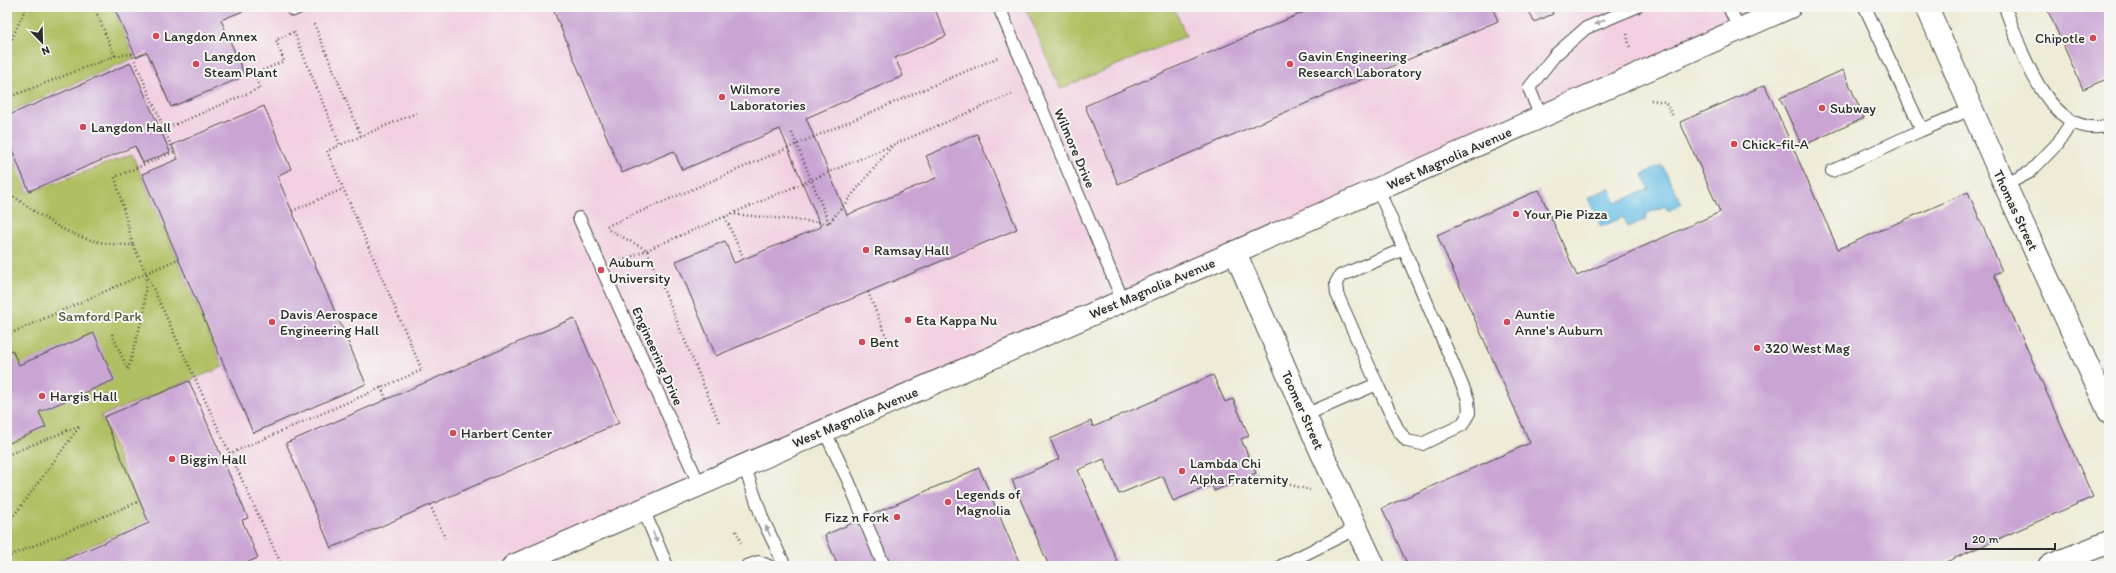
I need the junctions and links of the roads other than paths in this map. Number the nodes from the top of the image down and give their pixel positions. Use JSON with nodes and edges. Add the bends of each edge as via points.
{"nodes":[{"id":1,"x":292,"y":7,"type":"edge"},
{"id":2,"x":300,"y":7,"type":"edge"},
{"id":3,"x":999,"y":7,"type":"edge"},
{"id":4,"x":1636,"y":7,"type":"edge"},
{"id":5,"x":1729,"y":7,"type":"edge"},
{"id":6,"x":1790,"y":7,"type":"edge"},
{"id":7,"x":1866,"y":7,"type":"edge"},
{"id":8,"x":1927,"y":7,"type":"edge"},
{"id":9,"x":2005,"y":7,"type":"edge"},
{"id":10,"x":1739,"y":30,"type":"junction"},
{"id":11,"x":1971,"y":109,"type":"junction"},
{"id":12,"x":1541,"y":117,"type":"junction"},
{"id":13,"x":2072,"y":121,"type":"junction"},
{"id":14,"x":2109,"y":125,"type":"edge"},
{"id":15,"x":1922,"y":130,"type":"junction"},
{"id":16,"x":1832,"y":171,"type":"dead end"},
{"id":17,"x":2005,"y":186,"type":"junction"},
{"id":18,"x":1378,"y":189,"type":"junction"},
{"id":19,"x":579,"y":218,"type":"dead end"},
{"id":20,"x":1404,"y":248,"type":"junction"},
{"id":21,"x":1235,"y":252,"type":"junction"},
{"id":22,"x":1123,"y":301,"type":"junction"},
{"id":23,"x":1377,"y":384,"type":"junction"},
{"id":24,"x":2109,"y":412,"type":"edge"},
{"id":25,"x":1305,"y":415,"type":"junction"},
{"id":26,"x":824,"y":430,"type":"junction"},
{"id":27,"x":744,"y":465,"type":"junction"},
{"id":28,"x":699,"y":484,"type":"junction"},
{"id":29,"x":643,"y":509,"type":"junction"},
{"id":30,"x":1357,"y":528,"type":"junction"},
{"id":31,"x":2109,"y":542,"type":"edge"},
{"id":32,"x":513,"y":566,"type":"edge"},
{"id":33,"x":667,"y":566,"type":"edge"},
{"id":34,"x":747,"y":566,"type":"edge"},
{"id":35,"x":769,"y":566,"type":"edge"},
{"id":36,"x":785,"y":566,"type":"edge"},
{"id":37,"x":884,"y":566,"type":"edge"},
{"id":38,"x":1281,"y":566,"type":"edge"},
{"id":39,"x":1374,"y":566,"type":"edge"},
{"id":40,"x":2049,"y":566,"type":"edge"}],
"edges":[{"from":1,"to":2,"type":"lane","via":[[293,10]]},
{"from":3,"to":22,"type":"lane","name":"Wilmore Drive"},
{"from":4,"to":12,"type":"lane","one_way":true,"via":[[1586,28],[1555,55],[1529,88]]},
{"from":5,"to":10,"type":"lane"},
{"from":6,"to":10,"type":"street","name":"West Magnolia Avenue"},
{"from":7,"to":15,"type":"lane"},
{"from":8,"to":11,"type":"street","name":"Thomas Street"},
{"from":9,"to":13,"type":"lane","via":[[2029,68],[2044,95],[2059,112]]},
{"from":10,"to":12,"type":"street","name":"West Magnolia Avenue"},
{"from":11,"to":15,"type":"lane"},
{"from":11,"to":17,"type":"street","name":"Thomas Street"},
{"from":12,"to":18,"type":"street","name":"West Magnolia Avenue"},
{"from":13,"to":14,"type":"lane","via":[[2083,127],[2101,128]]},
{"from":13,"to":17,"type":"lane","via":[[2058,143],[2034,168]]},
{"from":15,"to":16,"type":"lane"},
{"from":17,"to":24,"type":"street","name":"Thomas Street"},
{"from":18,"to":20,"type":"lane"},
{"from":18,"to":21,"type":"street","name":"West Magnolia Avenue"},
{"from":19,"to":28,"type":"lane","name":"Engineering Drive"},
{"from":20,"to":23,"type":"lane","via":[[1340,276],[1336,283],[1337,294]]},
{"from":20,"to":23,"type":"lane","via":[[1468,399],[1469,413],[1462,425],[1422,444],[1407,441],[1398,430]]},
{"from":21,"to":22,"type":"street","name":"West Magnolia Avenue"},
{"from":21,"to":25,"type":"street","name":"Toomer Street"},
{"from":22,"to":26,"type":"street","name":"West Magnolia Avenue"},
{"from":23,"to":25,"type":"lane"},
{"from":25,"to":30,"type":"street","name":"Toomer Street"},
{"from":26,"to":27,"type":"street","name":"West Magnolia Avenue"},
{"from":26,"to":37,"type":"lane"},
{"from":27,"to":28,"type":"street","name":"West Magnolia Avenue"},
{"from":36,"to":27,"type":"lane","one_way":true,"via":[[763,520]]},
{"from":28,"to":29,"type":"street","name":"West Magnolia Avenue"},
{"from":29,"to":32,"type":"street","name":"West Magnolia Avenue"},
{"from":29,"to":33,"type":"lane","one_way":true},
{"from":30,"to":38,"type":"lane"},
{"from":30,"to":39,"type":"street","name":"Toomer Street"},
{"from":31,"to":40,"type":"street"},
{"from":34,"to":35,"type":"lane","via":[[759,562]]}]}
